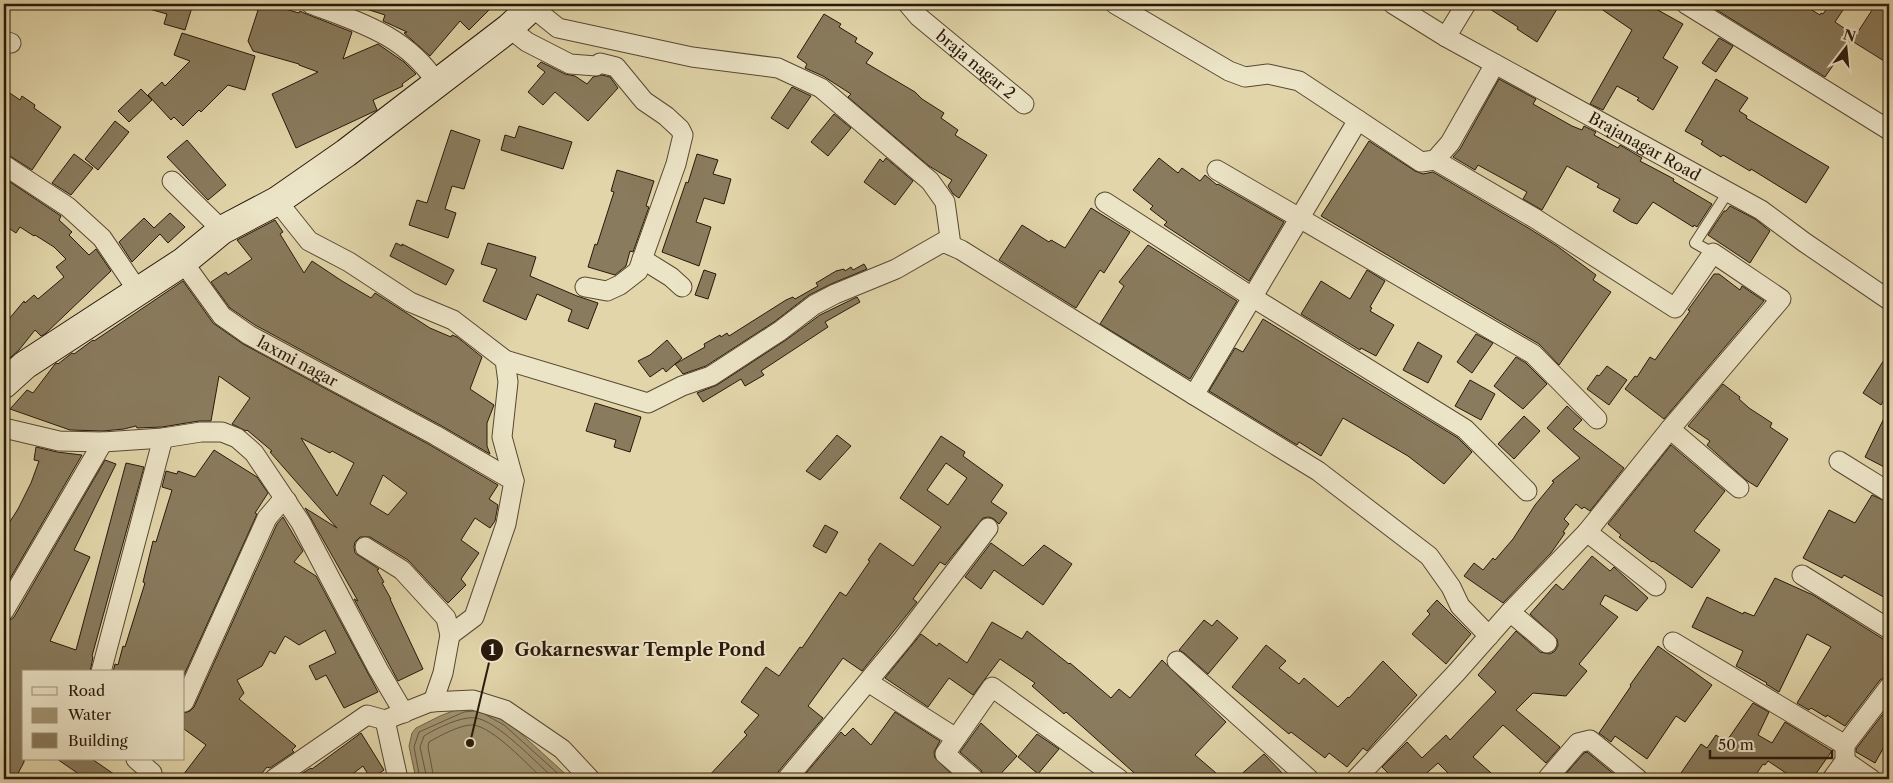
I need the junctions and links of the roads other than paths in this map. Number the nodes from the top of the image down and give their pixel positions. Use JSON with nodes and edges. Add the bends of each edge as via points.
{"nodes":[{"id":1,"x":311,"y":4,"type":"edge"},
{"id":2,"x":908,"y":4,"type":"edge"},
{"id":3,"x":1115,"y":4,"type":"edge"},
{"id":4,"x":1393,"y":4,"type":"edge"},
{"id":5,"x":1466,"y":4,"type":"edge"},
{"id":6,"x":1686,"y":4,"type":"edge"},
{"id":7,"x":534,"y":6,"type":"edge"},
{"id":8,"x":509,"y":28,"type":"junction"},
{"id":9,"x":1446,"y":37,"type":"junction"},
{"id":10,"x":1495,"y":64,"type":"junction"},
{"id":11,"x":438,"y":83,"type":"junction"},
{"id":12,"x":1024,"y":104,"type":"dead end"},
{"id":13,"x":1358,"y":120,"type":"junction"},
{"id":14,"x":1889,"y":130,"type":"edge"},
{"id":15,"x":1435,"y":160,"type":"junction"},
{"id":16,"x":4,"y":165,"type":"edge"},
{"id":17,"x":1217,"y":170,"type":"dead end"},
{"id":18,"x":172,"y":181,"type":"dead end"},
{"id":19,"x":1728,"y":192,"type":"junction"},
{"id":20,"x":277,"y":200,"type":"junction"},
{"id":21,"x":1105,"y":202,"type":"dead end"},
{"id":22,"x":1300,"y":218,"type":"junction"},
{"id":23,"x":222,"y":230,"type":"junction"},
{"id":24,"x":951,"y":245,"type":"junction"},
{"id":25,"x":1712,"y":253,"type":"junction"},
{"id":26,"x":642,"y":259,"type":"junction"},
{"id":27,"x":183,"y":262,"type":"junction"},
{"id":28,"x":585,"y":287,"type":"dead end"},
{"id":29,"x":682,"y":287,"type":"dead end"},
{"id":30,"x":138,"y":291,"type":"junction"},
{"id":31,"x":1252,"y":297,"type":"junction"},
{"id":32,"x":1889,"y":300,"type":"edge"},
{"id":33,"x":504,"y":360,"type":"junction"},
{"id":34,"x":4,"y":384,"type":"edge"},
{"id":35,"x":1194,"y":396,"type":"junction"},
{"id":36,"x":1597,"y":419,"type":"dead end"},
{"id":37,"x":4,"y":428,"type":"edge"},
{"id":38,"x":1670,"y":429,"type":"junction"},
{"id":39,"x":163,"y":438,"type":"junction"},
{"id":40,"x":103,"y":442,"type":"junction"},
{"id":41,"x":1839,"y":461,"type":"dead end"},
{"id":42,"x":514,"y":481,"type":"junction"},
{"id":43,"x":1739,"y":488,"type":"dead end"},
{"id":44,"x":1527,"y":491,"type":"dead end"},
{"id":45,"x":1889,"y":492,"type":"edge"},
{"id":46,"x":287,"y":501,"type":"junction"},
{"id":47,"x":988,"y":528,"type":"dead end"},
{"id":48,"x":1587,"y":532,"type":"junction"},
{"id":49,"x":365,"y":547,"type":"dead end"},
{"id":50,"x":1802,"y":575,"type":"dead end"},
{"id":51,"x":1656,"y":586,"type":"dead end"},
{"id":52,"x":4,"y":611,"type":"edge"},
{"id":53,"x":1510,"y":612,"type":"junction"},
{"id":54,"x":1889,"y":629,"type":"edge"},
{"id":55,"x":450,"y":635,"type":"junction"},
{"id":56,"x":1489,"y":636,"type":"junction"},
{"id":57,"x":1673,"y":642,"type":"dead end"},
{"id":58,"x":1547,"y":643,"type":"dead end"},
{"id":59,"x":1177,"y":661,"type":"dead end"},
{"id":60,"x":102,"y":670,"type":"edge"},
{"id":61,"x":868,"y":682,"type":"junction"},
{"id":62,"x":1889,"y":687,"type":"edge"},
{"id":63,"x":185,"y":700,"type":"edge"},
{"id":64,"x":433,"y":702,"type":"junction"},
{"id":65,"x":404,"y":713,"type":"junction"},
{"id":66,"x":385,"y":720,"type":"junction"},
{"id":67,"x":956,"y":738,"type":"junction"},
{"id":68,"x":1845,"y":753,"type":"junction"},
{"id":69,"x":138,"y":760,"type":"edge"},
{"id":70,"x":155,"y":770,"type":"edge"},
{"id":71,"x":277,"y":778,"type":"edge"},
{"id":72,"x":398,"y":779,"type":"edge"},
{"id":73,"x":590,"y":779,"type":"edge"},
{"id":74,"x":787,"y":779,"type":"edge"},
{"id":75,"x":974,"y":779,"type":"edge"},
{"id":76,"x":1119,"y":779,"type":"edge"},
{"id":77,"x":1309,"y":779,"type":"edge"},
{"id":78,"x":1356,"y":779,"type":"edge"},
{"id":79,"x":1547,"y":779,"type":"edge"},
{"id":80,"x":1638,"y":779,"type":"edge"},
{"id":81,"x":1832,"y":779,"type":"edge"},
{"id":82,"x":1871,"y":779,"type":"edge"}],
"edges":[{"from":1,"to":11,"type":"street","via":[[366,25],[399,42]]},
{"from":2,"to":12,"type":"street","name":"braja nagar 2","via":[[919,17]]},
{"from":3,"to":13,"type":"street","via":[[1229,72],[1245,77],[1268,74],[1299,81]]},
{"from":4,"to":9,"type":"street","name":"Brajanagar Road"},
{"from":5,"to":9,"type":"street"},
{"from":6,"to":14,"type":"street"},
{"from":7,"to":8,"type":"street"},
{"from":7,"to":24,"type":"street","via":[[558,28],[692,57],[778,68],[821,88],[930,181],[945,202]]},
{"from":8,"to":11,"type":"street"},
{"from":8,"to":26,"type":"street","via":[[527,42],[570,64],[616,66],[644,101],[680,129],[680,150]]},
{"from":9,"to":10,"type":"street","name":"Brajanagar Road"},
{"from":10,"to":15,"type":"street","via":[[1450,143]]},
{"from":10,"to":19,"type":"street","name":"Brajanagar Road"},
{"from":11,"to":20,"type":"street"},
{"from":13,"to":15,"type":"street","via":[[1421,162]]},
{"from":13,"to":22,"type":"street"},
{"from":15,"to":25,"type":"street","via":[[1536,219],[1675,308]]},
{"from":16,"to":30,"type":"street","via":[[68,206],[102,238]]},
{"from":17,"to":22,"type":"street"},
{"from":18,"to":23,"type":"street"},
{"from":19,"to":25,"type":"lane","via":[[1695,243]]},
{"from":19,"to":32,"type":"street","name":"Brajanagar Road","via":[[1761,210]]},
{"from":20,"to":23,"type":"street"},
{"from":20,"to":33,"type":"street","via":[[309,241],[349,262],[410,302],[453,320]]},
{"from":21,"to":31,"type":"street"},
{"from":22,"to":31,"type":"street"},
{"from":22,"to":36,"type":"street","via":[[1533,354]]},
{"from":23,"to":27,"type":"street"},
{"from":24,"to":33,"type":"street","via":[[943,242],[896,269],[835,294],[711,376],[648,403]]},
{"from":24,"to":35,"type":"street"},
{"from":25,"to":38,"type":"street","via":[[1781,299]]},
{"from":26,"to":28,"type":"street","via":[[638,271],[620,285],[607,291]]},
{"from":26,"to":29,"type":"street"},
{"from":27,"to":30,"type":"street"},
{"from":27,"to":42,"type":"street","name":"laxmi nagar","via":[[222,316],[249,335],[435,434]]},
{"from":30,"to":34,"type":"street","via":[[25,365]]},
{"from":31,"to":35,"type":"street"},
{"from":31,"to":44,"type":"street","via":[[1465,430]]},
{"from":33,"to":42,"type":"street","via":[[508,382],[502,437]]},
{"from":35,"to":56,"type":"street","via":[[1318,471],[1429,556],[1460,606]]},
{"from":37,"to":40,"type":"street","via":[[59,441]]},
{"from":38,"to":43,"type":"street"},
{"from":38,"to":48,"type":"street"},
{"from":39,"to":40,"type":"street"},
{"from":39,"to":46,"type":"street","via":[[201,432],[222,432],[237,438],[254,453]]},
{"from":39,"to":60,"type":"street"},
{"from":40,"to":52,"type":"street"},
{"from":41,"to":45,"type":"street"},
{"from":42,"to":55,"type":"street","via":[[506,524],[474,617]]},
{"from":46,"to":63,"type":"street","via":[[279,504],[267,518]]},
{"from":46,"to":65,"type":"street"},
{"from":47,"to":61,"type":"street"},
{"from":48,"to":51,"type":"street"},
{"from":48,"to":53,"type":"street"},
{"from":49,"to":55,"type":"street","via":[[402,570],[446,618]]},
{"from":50,"to":54,"type":"street"},
{"from":53,"to":56,"type":"street"},
{"from":53,"to":58,"type":"street"},
{"from":55,"to":64,"type":"street","via":[[443,673]]},
{"from":56,"to":78,"type":"street"},
{"from":57,"to":68,"type":"street"},
{"from":59,"to":77,"type":"street"},
{"from":61,"to":67,"type":"street"},
{"from":61,"to":74,"type":"street"},
{"from":62,"to":68,"type":"street"},
{"from":64,"to":65,"type":"street"},
{"from":64,"to":73,"type":"street","via":[[473,700],[505,710],[562,749]]},
{"from":65,"to":66,"type":"street"},
{"from":66,"to":71,"type":"street","via":[[367,715]]},
{"from":66,"to":72,"type":"street"},
{"from":67,"to":75,"type":"street","via":[[945,754]]},
{"from":67,"to":76,"type":"street","via":[[992,687]]},
{"from":68,"to":81,"type":"street"},
{"from":68,"to":82,"type":"street"},
{"from":69,"to":70,"type":"street"},
{"from":79,"to":80,"type":"street","via":[[1578,743],[1590,740]]}]}
